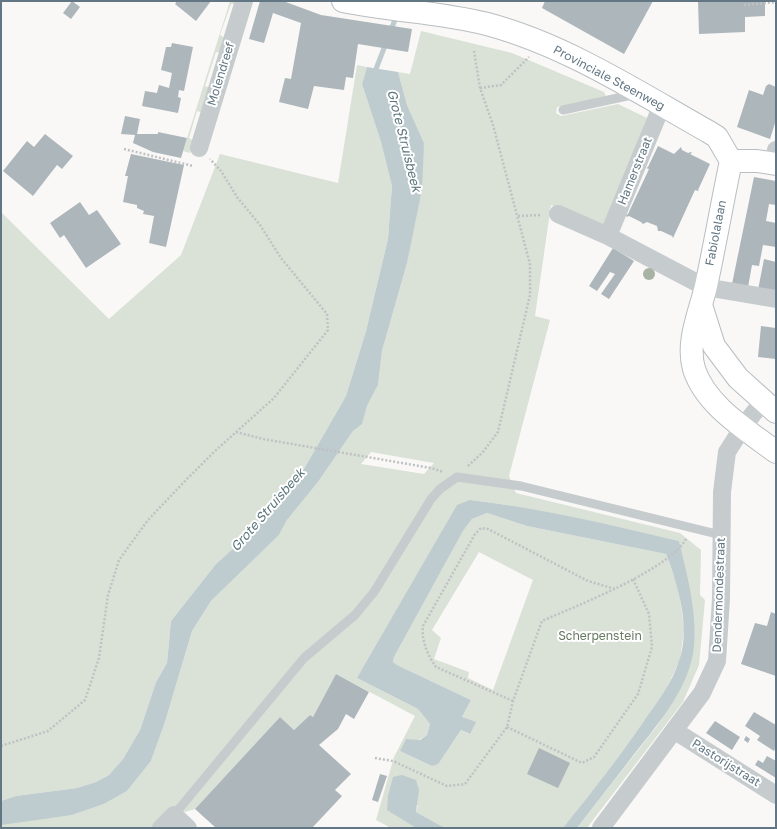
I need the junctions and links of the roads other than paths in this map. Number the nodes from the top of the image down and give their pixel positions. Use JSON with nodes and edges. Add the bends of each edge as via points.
{"nodes":[{"id":1,"x":244,"y":1,"type":"edge"},
{"id":2,"x":343,"y":1,"type":"edge"},
{"id":3,"x":640,"y":93,"type":"junction"},
{"id":4,"x":662,"y":105,"type":"junction"},
{"id":5,"x":563,"y":110,"type":"dead end"},
{"id":6,"x":199,"y":148,"type":"road end"},
{"id":7,"x":775,"y":159,"type":"edge"},
{"id":8,"x":731,"y":161,"type":"junction"},
{"id":9,"x":558,"y":214,"type":"road end"},
{"id":10,"x":608,"y":236,"type":"junction"},
{"id":11,"x":703,"y":296,"type":"junction"},
{"id":12,"x":776,"y":299,"type":"edge"},
{"id":13,"x":770,"y":406,"type":"edge"},
{"id":14,"x":743,"y":427,"type":"junction"},
{"id":15,"x":776,"y":452,"type":"edge"},
{"id":16,"x":721,"y":535,"type":"junction"},
{"id":17,"x":675,"y":731,"type":"junction"},
{"id":18,"x":776,"y":795,"type":"edge"},
{"id":19,"x":174,"y":815,"type":"junction"},
{"id":20,"x":161,"y":828,"type":"edge"},
{"id":21,"x":188,"y":828,"type":"edge"},
{"id":22,"x":601,"y":828,"type":"edge"}],
"edges":[{"from":1,"to":6,"type":"street","name":"Molendreef"},
{"from":2,"to":3,"type":"main road","name":"Provinciale Steenweg","via":[[462,18],[489,25],[572,57]]},
{"from":3,"to":4,"type":"main road","name":"Provinciale Steenweg"},
{"from":3,"to":5,"type":"lane"},
{"from":4,"to":8,"type":"main road","name":"Provinciale Steenweg","via":[[717,137]]},
{"from":4,"to":10,"type":"street","name":"Hamerstraat"},
{"from":7,"to":8,"type":"main road"},
{"from":8,"to":11,"type":"main road","name":"Fabiolalaan"},
{"from":9,"to":10,"type":"street"},
{"from":10,"to":11,"type":"street"},
{"from":11,"to":12,"type":"street"},
{"from":11,"to":13,"type":"main road","via":[[714,346],[738,378]]},
{"from":11,"to":14,"type":"main road","name":"Fabiolalaan","via":[[692,343],[694,369],[704,390],[720,408]]},
{"from":13,"to":14,"type":"street","name":"Dendermondestraat"},
{"from":14,"to":15,"type":"main road","name":"Fabiolalaan"},
{"from":14,"to":16,"type":"street","name":"Dendermondestraat","via":[[727,452],[722,492]]},
{"from":16,"to":17,"type":"street","name":"Dendermondestraat","via":[[721,599],[717,661],[702,693]]},
{"from":16,"to":19,"type":"lane","via":[[521,486],[457,477],[431,499],[374,592],[355,615],[304,658]]},
{"from":17,"to":18,"type":"street","name":"Pastorijstraat"},
{"from":17,"to":22,"type":"street","name":"Dendermondestraat"},
{"from":19,"to":20,"type":"street"},
{"from":19,"to":21,"type":"street"}]}
